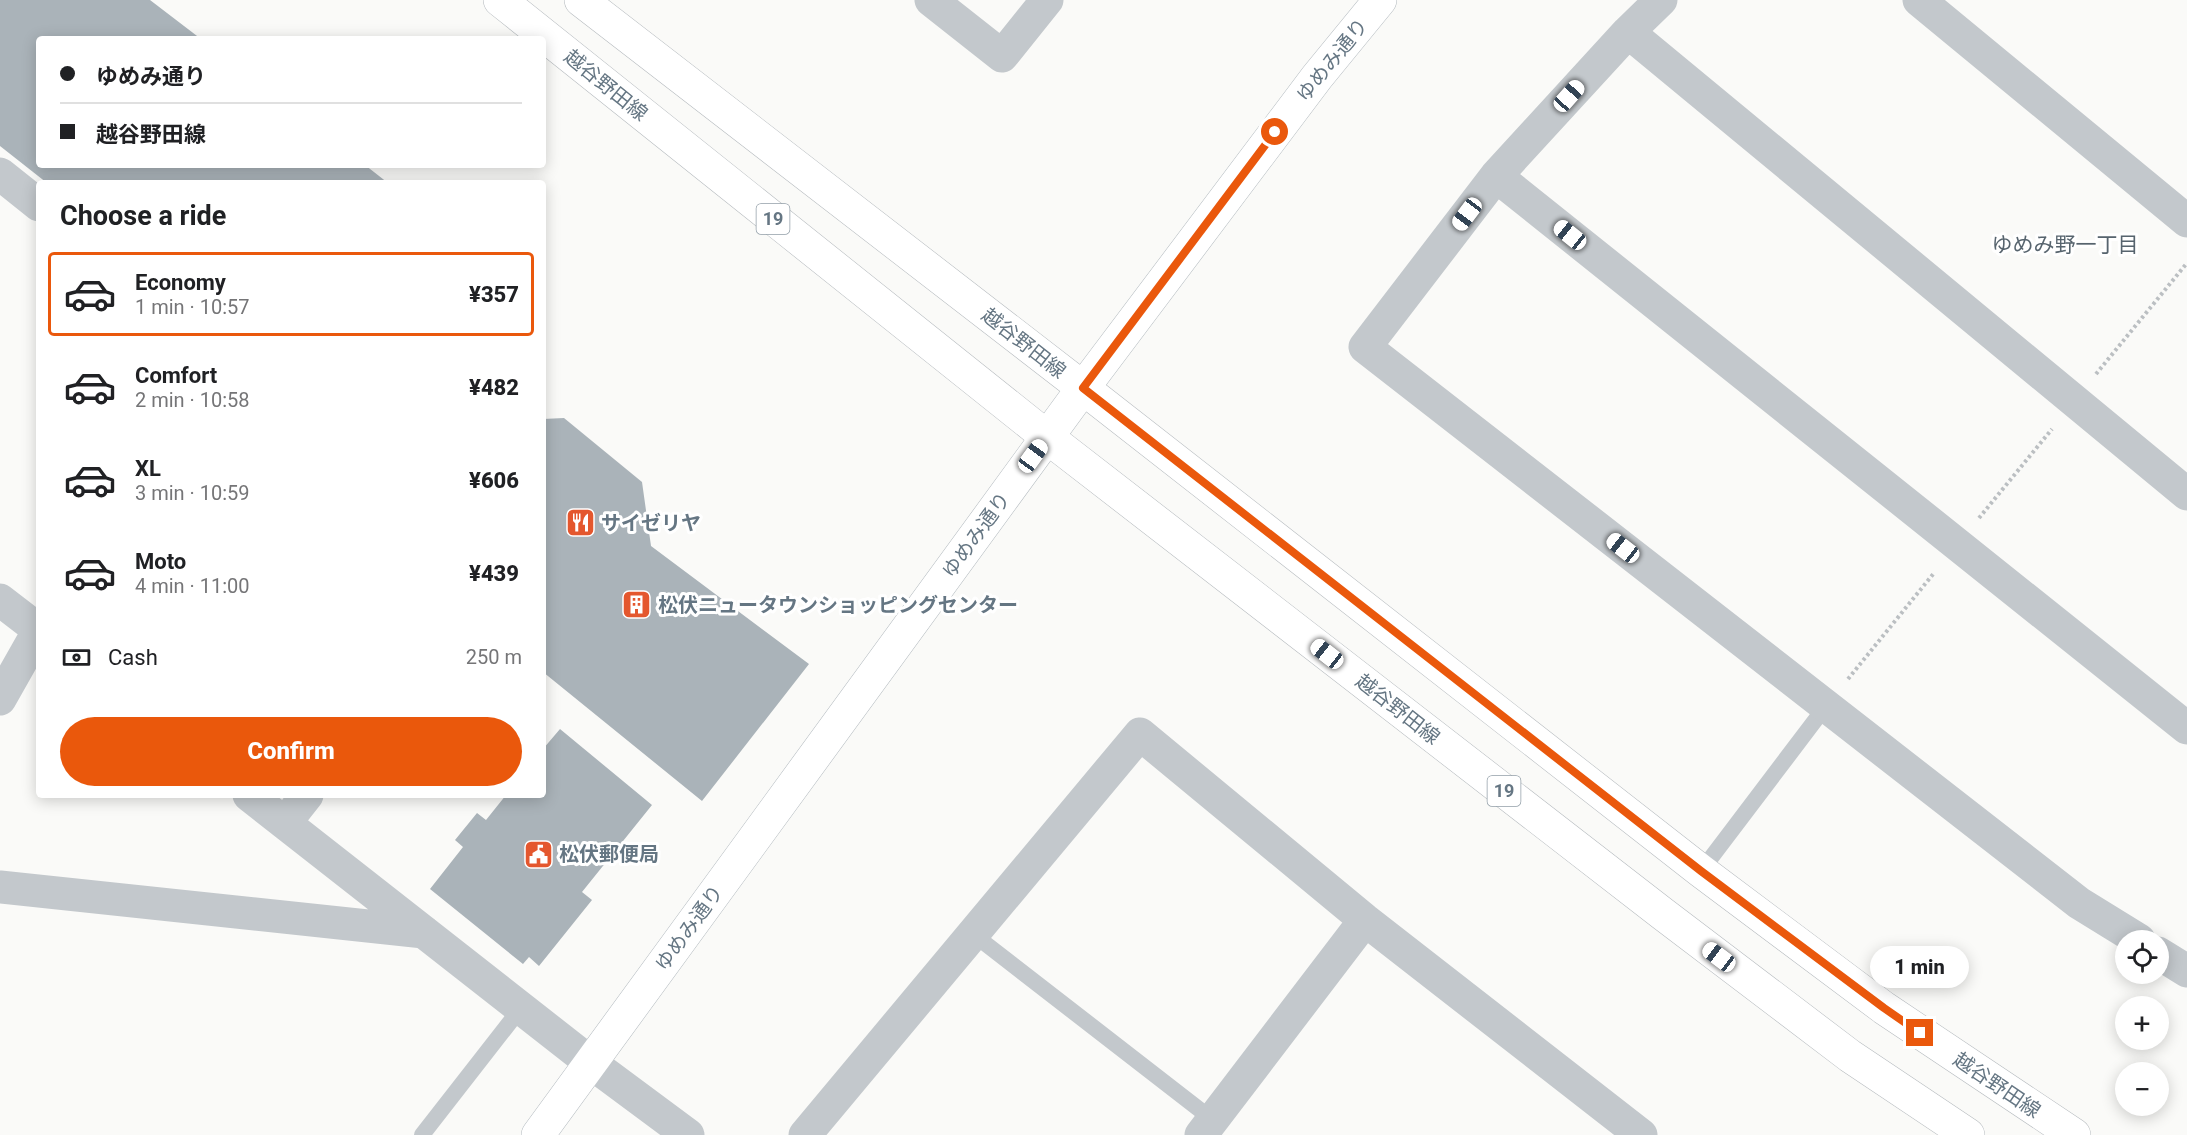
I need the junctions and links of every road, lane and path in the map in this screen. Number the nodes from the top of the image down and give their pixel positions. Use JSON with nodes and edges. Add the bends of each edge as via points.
{"nodes":[{"id":1,"x":500,"y":0,"type":"edge"},
{"id":2,"x":581,"y":0,"type":"edge"},
{"id":3,"x":931,"y":0,"type":"edge"},
{"id":4,"x":1047,"y":0,"type":"edge"},
{"id":5,"x":1380,"y":0,"type":"edge"},
{"id":6,"x":1661,"y":0,"type":"edge"},
{"id":7,"x":1919,"y":0,"type":"edge"},
{"id":8,"x":1628,"y":32,"type":"junction"},
{"id":9,"x":545,"y":36,"type":"edge"},
{"id":10,"x":546,"y":37,"type":"edge"},
{"id":11,"x":0,"y":174,"type":"edge"},
{"id":12,"x":1496,"y":176,"type":"junction"},
{"id":13,"x":36,"y":202,"type":"edge"},
{"id":14,"x":2187,"y":221,"type":"edge"},
{"id":15,"x":2187,"y":263,"type":"edge"},
{"id":16,"x":1083,"y":388,"type":"junction"},
{"id":17,"x":2074,"y":401,"type":"junction"},
{"id":18,"x":1047,"y":437,"type":"junction"},
{"id":19,"x":2187,"y":494,"type":"edge"},
{"id":20,"x":1958,"y":545,"type":"junction"},
{"id":21,"x":0,"y":600,"type":"edge"},
{"id":22,"x":36,"y":628,"type":"edge"},
{"id":23,"x":36,"y":635,"type":"edge"},
{"id":24,"x":0,"y":699,"type":"edge"},
{"id":25,"x":1826,"y":706,"type":"junction"},
{"id":26,"x":2187,"y":728,"type":"edge"},
{"id":27,"x":253,"y":798,"type":"edge"},
{"id":28,"x":305,"y":798,"type":"edge"},
{"id":29,"x":285,"y":823,"type":"junction"},
{"id":30,"x":1701,"y":871,"type":"junction"},
{"id":31,"x":0,"y":887,"type":"edge"},
{"id":32,"x":1365,"y":920,"type":"junction"},
{"id":33,"x":2123,"y":930,"type":"edge"},
{"id":34,"x":424,"y":932,"type":"junction"},
{"id":35,"x":973,"y":933,"type":"junction"},
{"id":36,"x":2169,"y":960,"type":"edge"},
{"id":37,"x":2187,"y":971,"type":"edge"},
{"id":38,"x":521,"y":1008,"type":"junction"},
{"id":39,"x":591,"y":1063,"type":"junction"},
{"id":40,"x":1207,"y":1128,"type":"edge"},
{"id":41,"x":422,"y":1135,"type":"edge"},
{"id":42,"x":538,"y":1135,"type":"edge"},
{"id":43,"x":688,"y":1135,"type":"edge"},
{"id":44,"x":805,"y":1135,"type":"edge"},
{"id":45,"x":1641,"y":1135,"type":"edge"},
{"id":46,"x":1968,"y":1135,"type":"edge"},
{"id":47,"x":2074,"y":1135,"type":"edge"}],
"edges":[{"from":1,"to":9,"type":"main road","name":"越谷野田線","number":"19"},
{"from":2,"to":16,"type":"main road","name":"越谷野田線"},
{"from":3,"to":4,"type":"street","via":[[1002,56]]},
{"from":5,"to":16,"type":"main road","name":"ゆめみ通り","via":[[1317,77]]},
{"from":6,"to":8,"type":"street"},
{"from":7,"to":14,"type":"street"},
{"from":8,"to":12,"type":"street"},
{"from":8,"to":17,"type":"street"},
{"from":10,"to":18,"type":"main road","name":"越谷野田線","number":"19"},
{"from":11,"to":13,"type":"street"},
{"from":12,"to":20,"type":"street"},
{"from":12,"to":25,"type":"street","via":[[1365,347]]},
{"from":15,"to":17,"type":"path"},
{"from":16,"to":18,"type":"main road","name":"ゆめみ通り"},
{"from":16,"to":30,"type":"main road","name":"越谷野田線"},
{"from":17,"to":19,"type":"street"},
{"from":17,"to":20,"type":"path"},
{"from":18,"to":39,"type":"main road","name":"ゆめみ通り"},
{"from":18,"to":46,"type":"main road","name":"越谷野田線","number":"19","via":[[1850,1056]]},
{"from":20,"to":25,"type":"path"},
{"from":20,"to":26,"type":"street"},
{"from":21,"to":22,"type":"street"},
{"from":23,"to":24,"type":"street"},
{"from":25,"to":30,"type":"lane"},
{"from":25,"to":33,"type":"street","via":[[2079,903]]},
{"from":27,"to":29,"type":"street"},
{"from":28,"to":29,"type":"street"},
{"from":29,"to":34,"type":"street"},
{"from":30,"to":47,"type":"main road","name":"越谷野田線","via":[[1884,1008]]},
{"from":31,"to":34,"type":"street"},
{"from":32,"to":35,"type":"street","via":[[1140,734]]},
{"from":32,"to":40,"type":"street"},
{"from":32,"to":45,"type":"street"},
{"from":34,"to":38,"type":"street"},
{"from":35,"to":40,"type":"lane"},
{"from":35,"to":44,"type":"street"},
{"from":36,"to":37,"type":"street"},
{"from":38,"to":39,"type":"street"},
{"from":38,"to":41,"type":"lane"},
{"from":39,"to":42,"type":"main road","name":"ゆめみ通り"},
{"from":39,"to":43,"type":"street"}]}
